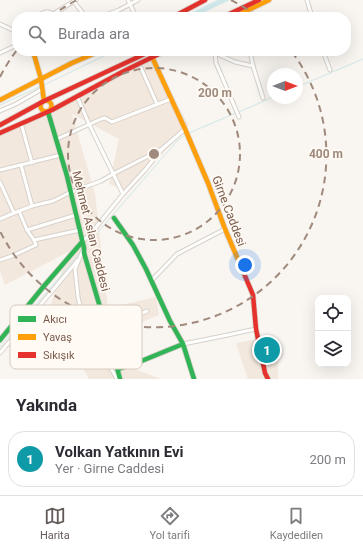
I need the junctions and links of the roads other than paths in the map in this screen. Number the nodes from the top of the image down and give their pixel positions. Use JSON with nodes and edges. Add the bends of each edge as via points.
{"nodes":[{"id":1,"x":128,"y":0,"type":"edge"},
{"id":2,"x":138,"y":0,"type":"edge"},
{"id":3,"x":258,"y":0,"type":"edge"},
{"id":4,"x":269,"y":0,"type":"edge"},
{"id":5,"x":307,"y":0,"type":"edge"},
{"id":6,"x":75,"y":1,"type":"edge"},
{"id":7,"x":203,"y":1,"type":"edge"},
{"id":8,"x":130,"y":4,"type":"junction"},
{"id":9,"x":58,"y":12,"type":"edge"},
{"id":10,"x":83,"y":12,"type":"edge"},
{"id":11,"x":114,"y":12,"type":"edge"},
{"id":12,"x":134,"y":12,"type":"edge"},
{"id":13,"x":182,"y":12,"type":"edge"},
{"id":14,"x":233,"y":12,"type":"edge"},
{"id":15,"x":244,"y":12,"type":"edge"},
{"id":16,"x":311,"y":12,"type":"edge"},
{"id":17,"x":0,"y":24,"type":"edge"},
{"id":18,"x":12,"y":30,"type":"edge"},
{"id":19,"x":12,"y":47,"type":"edge"},
{"id":20,"x":0,"y":53,"type":"edge"},
{"id":21,"x":34,"y":56,"type":"edge"},
{"id":22,"x":88,"y":56,"type":"edge"},
{"id":23,"x":139,"y":56,"type":"edge"},
{"id":24,"x":215,"y":56,"type":"edge"},
{"id":25,"x":220,"y":56,"type":"edge"},
{"id":26,"x":251,"y":56,"type":"edge"},
{"id":27,"x":325,"y":56,"type":"edge"},
{"id":28,"x":152,"y":57,"type":"joint"},
{"id":29,"x":253,"y":66,"type":"junction"},
{"id":30,"x":141,"y":68,"type":"dead end"},
{"id":31,"x":330,"y":70,"type":"dead end"},
{"id":32,"x":41,"y":79,"type":"junction"},
{"id":33,"x":42,"y":89,"type":"junction"},
{"id":34,"x":77,"y":96,"type":"junction"},
{"id":35,"x":263,"y":98,"type":"dead end"},
{"id":36,"x":171,"y":99,"type":"junction"},
{"id":37,"x":0,"y":100,"type":"edge"},
{"id":38,"x":44,"y":101,"type":"junction"},
{"id":39,"x":158,"y":104,"type":"junction"},
{"id":40,"x":0,"y":111,"type":"edge"},
{"id":41,"x":48,"y":112,"type":"junction"},
{"id":42,"x":239,"y":117,"type":"dead end"},
{"id":43,"x":21,"y":123,"type":"junction"},
{"id":44,"x":89,"y":124,"type":"junction"},
{"id":45,"x":0,"y":125,"type":"edge"},
{"id":46,"x":186,"y":129,"type":"junction"},
{"id":47,"x":0,"y":133,"type":"edge"},
{"id":48,"x":57,"y":139,"type":"junction"},
{"id":49,"x":162,"y":149,"type":"junction"},
{"id":50,"x":61,"y":156,"type":"junction"},
{"id":51,"x":32,"y":163,"type":"junction"},
{"id":52,"x":21,"y":165,"type":"junction"},
{"id":53,"x":0,"y":170,"type":"edge"},
{"id":54,"x":113,"y":174,"type":"junction"},
{"id":55,"x":0,"y":182,"type":"edge"},
{"id":56,"x":71,"y":192,"type":"junction"},
{"id":57,"x":123,"y":194,"type":"junction"},
{"id":58,"x":32,"y":206,"type":"junction"},
{"id":59,"x":19,"y":211,"type":"junction"},
{"id":60,"x":14,"y":213,"type":"junction"},
{"id":61,"x":76,"y":214,"type":"junction"},
{"id":62,"x":114,"y":218,"type":"dead end"},
{"id":63,"x":0,"y":220,"type":"edge"},
{"id":64,"x":225,"y":229,"type":"junction"},
{"id":65,"x":28,"y":230,"type":"junction"},
{"id":66,"x":80,"y":230,"type":"junction"},
{"id":67,"x":34,"y":240,"type":"junction"},
{"id":68,"x":82,"y":242,"type":"junction"},
{"id":69,"x":84,"y":248,"type":"junction"},
{"id":70,"x":80,"y":257,"type":"junction"},
{"id":71,"x":0,"y":260,"type":"edge"},
{"id":72,"x":151,"y":281,"type":"junction"},
{"id":73,"x":29,"y":305,"type":"edge"},
{"id":74,"x":40,"y":305,"type":"edge"},
{"id":75,"x":80,"y":305,"type":"edge"},
{"id":76,"x":100,"y":305,"type":"edge"},
{"id":77,"x":147,"y":311,"type":"dead end"},
{"id":78,"x":142,"y":313,"type":"edge"},
{"id":79,"x":10,"y":328,"type":"edge"},
{"id":80,"x":256,"y":329,"type":"junction"},
{"id":81,"x":0,"y":340,"type":"edge"},
{"id":82,"x":10,"y":341,"type":"edge"},
{"id":83,"x":183,"y":344,"type":"junction"},
{"id":84,"x":0,"y":353,"type":"edge"},
{"id":85,"x":142,"y":361,"type":"edge"},
{"id":86,"x":111,"y":369,"type":"edge"},
{"id":87,"x":118,"y":370,"type":"edge"},
{"id":88,"x":119,"y":379,"type":"edge"},
{"id":89,"x":194,"y":379,"type":"edge"},
{"id":90,"x":268,"y":379,"type":"edge"}],
"edges":[{"from":1,"to":8,"type":"street"},
{"from":2,"to":8,"type":"street"},
{"from":3,"to":14,"type":"street"},
{"from":4,"to":15,"type":"street"},
{"from":5,"to":16,"type":"street"},
{"from":6,"to":9,"type":"street"},
{"from":6,"to":10,"type":"street"},
{"from":7,"to":13,"type":"street"},
{"from":8,"to":11,"type":"street"},
{"from":8,"to":12,"type":"street"},
{"from":17,"to":18,"type":"street"},
{"from":19,"to":20,"type":"street"},
{"from":21,"to":32,"type":"street"},
{"from":22,"to":32,"type":"street"},
{"from":23,"to":38,"type":"street"},
{"from":24,"to":42,"type":"street"},
{"from":25,"to":29,"type":"street"},
{"from":26,"to":29,"type":"street"},
{"from":27,"to":31,"type":"street"},
{"from":28,"to":34,"type":"street"},
{"from":28,"to":36,"type":"street","name":"Girne Caddesi"},
{"from":29,"to":35,"type":"street"},
{"from":30,"to":39,"type":"street"},
{"from":32,"to":33,"type":"street"},
{"from":32,"to":37,"type":"street"},
{"from":33,"to":38,"type":"street"},
{"from":33,"to":40,"type":"street"},
{"from":34,"to":41,"type":"street"},
{"from":34,"to":44,"type":"street"},
{"from":36,"to":39,"type":"street"},
{"from":36,"to":46,"type":"street","name":"Girne Caddesi"},
{"from":38,"to":41,"type":"street","via":[[41,108]]},
{"from":38,"to":41,"type":"street","via":[[52,104]]},
{"from":38,"to":45,"type":"street"},
{"from":39,"to":44,"type":"street","via":[[112,122],[104,118]]},
{"from":41,"to":43,"type":"street"},
{"from":41,"to":48,"type":"street","name":"Mehmet Aslan Caddesi"},
{"from":43,"to":47,"type":"street"},
{"from":43,"to":51,"type":"street"},
{"from":44,"to":48,"type":"street"},
{"from":44,"to":54,"type":"street"},
{"from":46,"to":49,"type":"street"},
{"from":46,"to":64,"type":"street","name":"Girne Caddesi"},
{"from":48,"to":50,"type":"street","name":"Mehmet Aslan Caddesi"},
{"from":49,"to":54,"type":"street"},
{"from":49,"to":57,"type":"street"},
{"from":50,"to":51,"type":"street"},
{"from":50,"to":56,"type":"street","name":"Mehmet Aslan Caddesi"},
{"from":51,"to":52,"type":"street"},
{"from":52,"to":53,"type":"street"},
{"from":52,"to":58,"type":"street"},
{"from":54,"to":56,"type":"street"},
{"from":54,"to":57,"type":"street"},
{"from":55,"to":60,"type":"street"},
{"from":56,"to":58,"type":"street","via":[[53,201]]},
{"from":56,"to":61,"type":"street","name":"Mehmet Aslan Caddesi"},
{"from":57,"to":68,"type":"street"},
{"from":58,"to":59,"type":"street"},
{"from":59,"to":60,"type":"street"},
{"from":59,"to":65,"type":"street"},
{"from":60,"to":63,"type":"street"},
{"from":61,"to":65,"type":"street"},
{"from":61,"to":66,"type":"street","name":"Mehmet Aslan Caddesi"},
{"from":62,"to":72,"type":"street","via":[[133,245]]},
{"from":64,"to":72,"type":"street","via":[[177,254]]},
{"from":64,"to":80,"type":"street","name":"Girne Caddesi","via":[[253,295]]},
{"from":65,"to":67,"type":"street"},
{"from":66,"to":67,"type":"street"},
{"from":66,"to":68,"type":"street","name":"Mehmet Aslan Caddesi"},
{"from":67,"to":71,"type":"street","via":[[36,245]]},
{"from":68,"to":69,"type":"street","name":"Mehmet Aslan Caddesi"},
{"from":68,"to":73,"type":"street"},
{"from":69,"to":70,"type":"street"},
{"from":69,"to":76,"type":"street","name":"Mehmet Aslan Caddesi"},
{"from":70,"to":74,"type":"street"},
{"from":70,"to":75,"type":"street","via":[[75,269]]},
{"from":72,"to":83,"type":"street"},
{"from":77,"to":78,"type":"street"},
{"from":79,"to":81,"type":"street"},
{"from":80,"to":83,"type":"street"},
{"from":80,"to":90,"type":"street","name":"Girne Caddesi"},
{"from":82,"to":84,"type":"street"},
{"from":83,"to":85,"type":"street"},
{"from":83,"to":89,"type":"street"},
{"from":86,"to":88,"type":"street"},
{"from":87,"to":88,"type":"street","name":"Mehmet Aslan Caddesi"}]}
